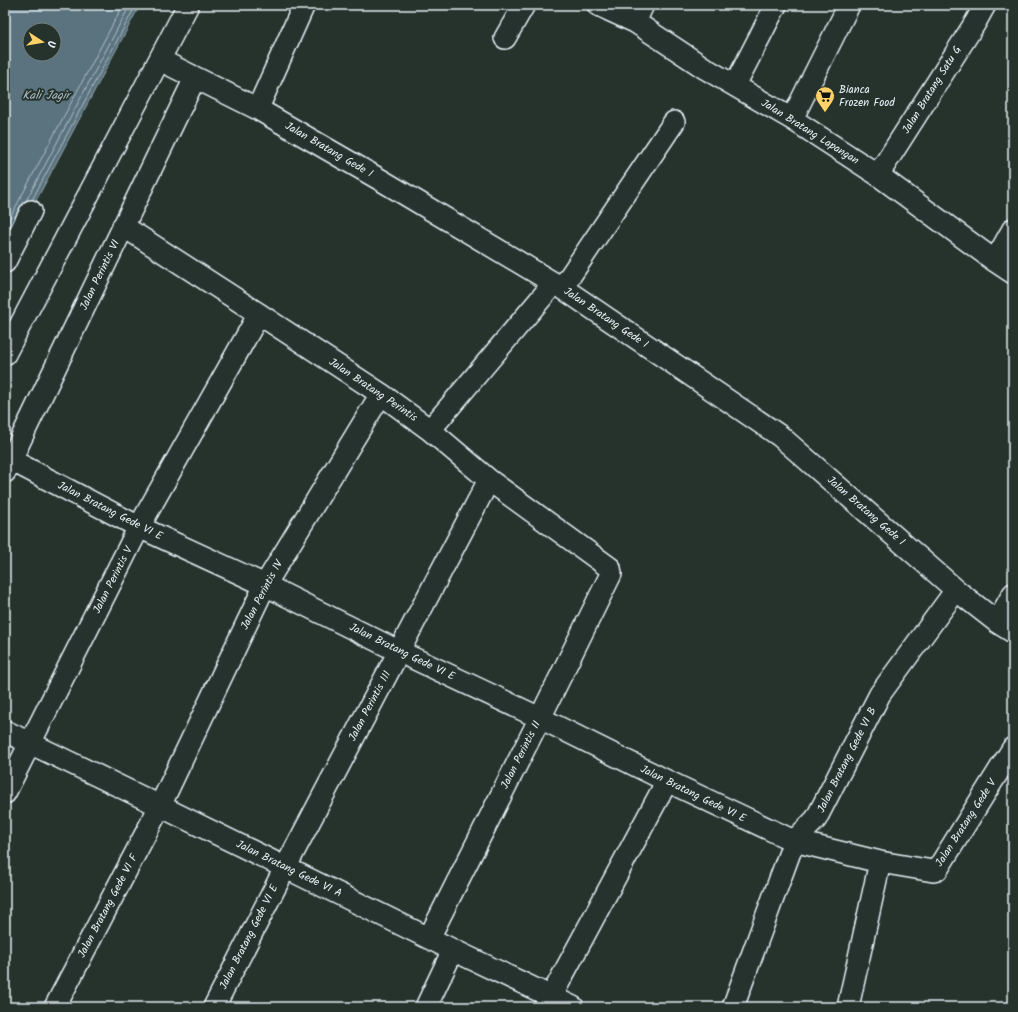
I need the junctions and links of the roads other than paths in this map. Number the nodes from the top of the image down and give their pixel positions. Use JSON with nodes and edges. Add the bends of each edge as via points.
{"nodes":[{"id":1,"x":188,"y":5,"type":"edge"},
{"id":2,"x":304,"y":5,"type":"edge"},
{"id":3,"x":524,"y":5,"type":"edge"},
{"id":4,"x":598,"y":5,"type":"edge"},
{"id":5,"x":776,"y":5,"type":"edge"},
{"id":6,"x":849,"y":5,"type":"edge"},
{"id":7,"x":985,"y":5,"type":"edge"},
{"id":8,"x":639,"y":13,"type":"edge"},
{"id":9,"x":505,"y":38,"type":"dead end"},
{"id":10,"x":160,"y":60,"type":"junction"},
{"id":11,"x":195,"y":78,"type":"junction"},
{"id":12,"x":735,"y":86,"type":"junction"},
{"id":13,"x":256,"y":108,"type":"junction"},
{"id":14,"x":792,"y":119,"type":"junction"},
{"id":15,"x":674,"y":122,"type":"dead end"},
{"id":16,"x":878,"y":176,"type":"junction"},
{"id":17,"x":31,"y":211,"type":"dead end"},
{"id":18,"x":123,"y":226,"type":"junction"},
{"id":19,"x":1013,"y":229,"type":"edge"},
{"id":20,"x":995,"y":261,"type":"junction"},
{"id":21,"x":5,"y":262,"type":"edge"},
{"id":22,"x":1013,"y":273,"type":"edge"},
{"id":23,"x":558,"y":285,"type":"junction"},
{"id":24,"x":259,"y":314,"type":"junction"},
{"id":25,"x":5,"y":354,"type":"edge"},
{"id":26,"x":380,"y":394,"type":"junction"},
{"id":27,"x":430,"y":430,"type":"junction"},
{"id":28,"x":8,"y":466,"type":"edge"},
{"id":29,"x":489,"y":480,"type":"junction"},
{"id":30,"x":139,"y":527,"type":"junction"},
{"id":31,"x":611,"y":571,"type":"joint"},
{"id":32,"x":265,"y":585,"type":"junction"},
{"id":33,"x":956,"y":590,"type":"junction"},
{"id":34,"x":1013,"y":594,"type":"edge"},
{"id":35,"x":1005,"y":627,"type":"edge"},
{"id":36,"x":398,"y":651,"type":"junction"},
{"id":37,"x":540,"y":718,"type":"junction"},
{"id":38,"x":5,"y":731,"type":"edge"},
{"id":39,"x":31,"y":744,"type":"junction"},
{"id":40,"x":1013,"y":748,"type":"edge"},
{"id":41,"x":667,"y":782,"type":"junction"},
{"id":42,"x":5,"y":793,"type":"edge"},
{"id":43,"x":160,"y":806,"type":"junction"},
{"id":44,"x":794,"y":841,"type":"junction"},
{"id":45,"x":880,"y":862,"type":"junction"},
{"id":46,"x":285,"y":868,"type":"junction"},
{"id":47,"x":428,"y":938,"type":"junction"},
{"id":48,"x":453,"y":950,"type":"junction"},
{"id":49,"x":551,"y":997,"type":"junction"},
{"id":50,"x":55,"y":1007,"type":"edge"},
{"id":51,"x":214,"y":1007,"type":"edge"},
{"id":52,"x":426,"y":1007,"type":"edge"},
{"id":53,"x":573,"y":1007,"type":"edge"},
{"id":54,"x":733,"y":1007,"type":"edge"},
{"id":55,"x":848,"y":1007,"type":"edge"}],
"edges":[{"from":1,"to":10,"type":"street"},
{"from":2,"to":13,"type":"street"},
{"from":3,"to":9,"type":"street"},
{"from":4,"to":8,"type":"street","name":"Jalan Bratang Lapangan"},
{"from":5,"to":12,"type":"street"},
{"from":6,"to":14,"type":"street"},
{"from":7,"to":16,"type":"street","name":"Jalan Bratang Satu G"},
{"from":8,"to":12,"type":"street","name":"Jalan Bratang Lapangan","via":[[706,69]]},
{"from":10,"to":11,"type":"street","name":"Jalan Bratang Gede I"},
{"from":10,"to":25,"type":"street"},
{"from":11,"to":13,"type":"street","name":"Jalan Bratang Gede I"},
{"from":11,"to":18,"type":"street","name":"Jalan Perintis VI"},
{"from":12,"to":14,"type":"street","name":"Jalan Bratang Lapangan"},
{"from":13,"to":23,"type":"street","name":"Jalan Bratang Gede I"},
{"from":14,"to":16,"type":"street","name":"Jalan Bratang Lapangan"},
{"from":15,"to":23,"type":"street"},
{"from":16,"to":20,"type":"street","name":"Jalan Bratang Lapangan"},
{"from":17,"to":21,"type":"street"},
{"from":18,"to":24,"type":"street","name":"Jalan Bratang Perintis"},
{"from":18,"to":28,"type":"street","name":"Jalan Perintis VI"},
{"from":19,"to":20,"type":"street"},
{"from":20,"to":22,"type":"street","name":"Jalan Bratang Lapangan"},
{"from":23,"to":27,"type":"street"},
{"from":23,"to":33,"type":"street","name":"Jalan Bratang Gede I","via":[[780,436]]},
{"from":24,"to":26,"type":"street","name":"Jalan Bratang Perintis"},
{"from":24,"to":30,"type":"street","name":"Jalan Perintis V"},
{"from":26,"to":27,"type":"street","name":"Jalan Bratang Perintis"},
{"from":26,"to":32,"type":"street","name":"Jalan Perintis IV"},
{"from":27,"to":29,"type":"street","name":"Jalan Bratang Perintis"},
{"from":28,"to":30,"type":"street","name":"Jalan Bratang Gede VI E"},
{"from":29,"to":31,"type":"street","name":"Jalan Bratang Perintis"},
{"from":29,"to":36,"type":"street","name":"Jalan Perintis III"},
{"from":30,"to":32,"type":"street","name":"Jalan Bratang Gede VI E"},
{"from":30,"to":39,"type":"street","name":"Jalan Perintis V"},
{"from":31,"to":37,"type":"street","name":"Jalan Perintis II"},
{"from":32,"to":36,"type":"street","name":"Jalan Bratang Gede VI E"},
{"from":32,"to":43,"type":"street","name":"Jalan Perintis IV"},
{"from":33,"to":35,"type":"street","name":"Jalan Bratang Gede I"},
{"from":33,"to":44,"type":"street","name":"Jalan Bratang Gede VI B","via":[[880,694],[816,820]]},
{"from":34,"to":35,"type":"street"},
{"from":36,"to":37,"type":"street","name":"Jalan Bratang Gede VI E"},
{"from":36,"to":46,"type":"street","name":"Jalan Perintis III"},
{"from":37,"to":41,"type":"street","name":"Jalan Bratang Gede VI E"},
{"from":37,"to":47,"type":"street","name":"Jalan Perintis II"},
{"from":38,"to":39,"type":"street","name":"Jalan Bratang Gede VI A"},
{"from":39,"to":42,"type":"street","name":"Jalan Perintis V"},
{"from":39,"to":43,"type":"street","name":"Jalan Bratang Gede VI A"},
{"from":40,"to":45,"type":"street","name":"Jalan Bratang Gede V","via":[[937,870],[933,872]]},
{"from":41,"to":44,"type":"street","name":"Jalan Bratang Gede VI E"},
{"from":41,"to":49,"type":"street"},
{"from":43,"to":46,"type":"street","name":"Jalan Bratang Gede VI A"},
{"from":43,"to":50,"type":"street","name":"Jalan Bratang Gede VI F"},
{"from":44,"to":45,"type":"street","name":"Jalan Bratang Gede V"},
{"from":44,"to":54,"type":"street","name":"Jalan Bratang Gede VI B"},
{"from":45,"to":55,"type":"street"},
{"from":46,"to":47,"type":"street","name":"Jalan Bratang Gede VI A"},
{"from":46,"to":51,"type":"street","name":"Jalan Bratang Gede VI E"},
{"from":47,"to":48,"type":"street","name":"Jalan Bratang Gede VI A"},
{"from":48,"to":49,"type":"street","name":"Jalan Bratang Gede VI A"},
{"from":48,"to":52,"type":"street"},
{"from":49,"to":53,"type":"street","name":"Jalan Bratang Gede VI A"}]}
